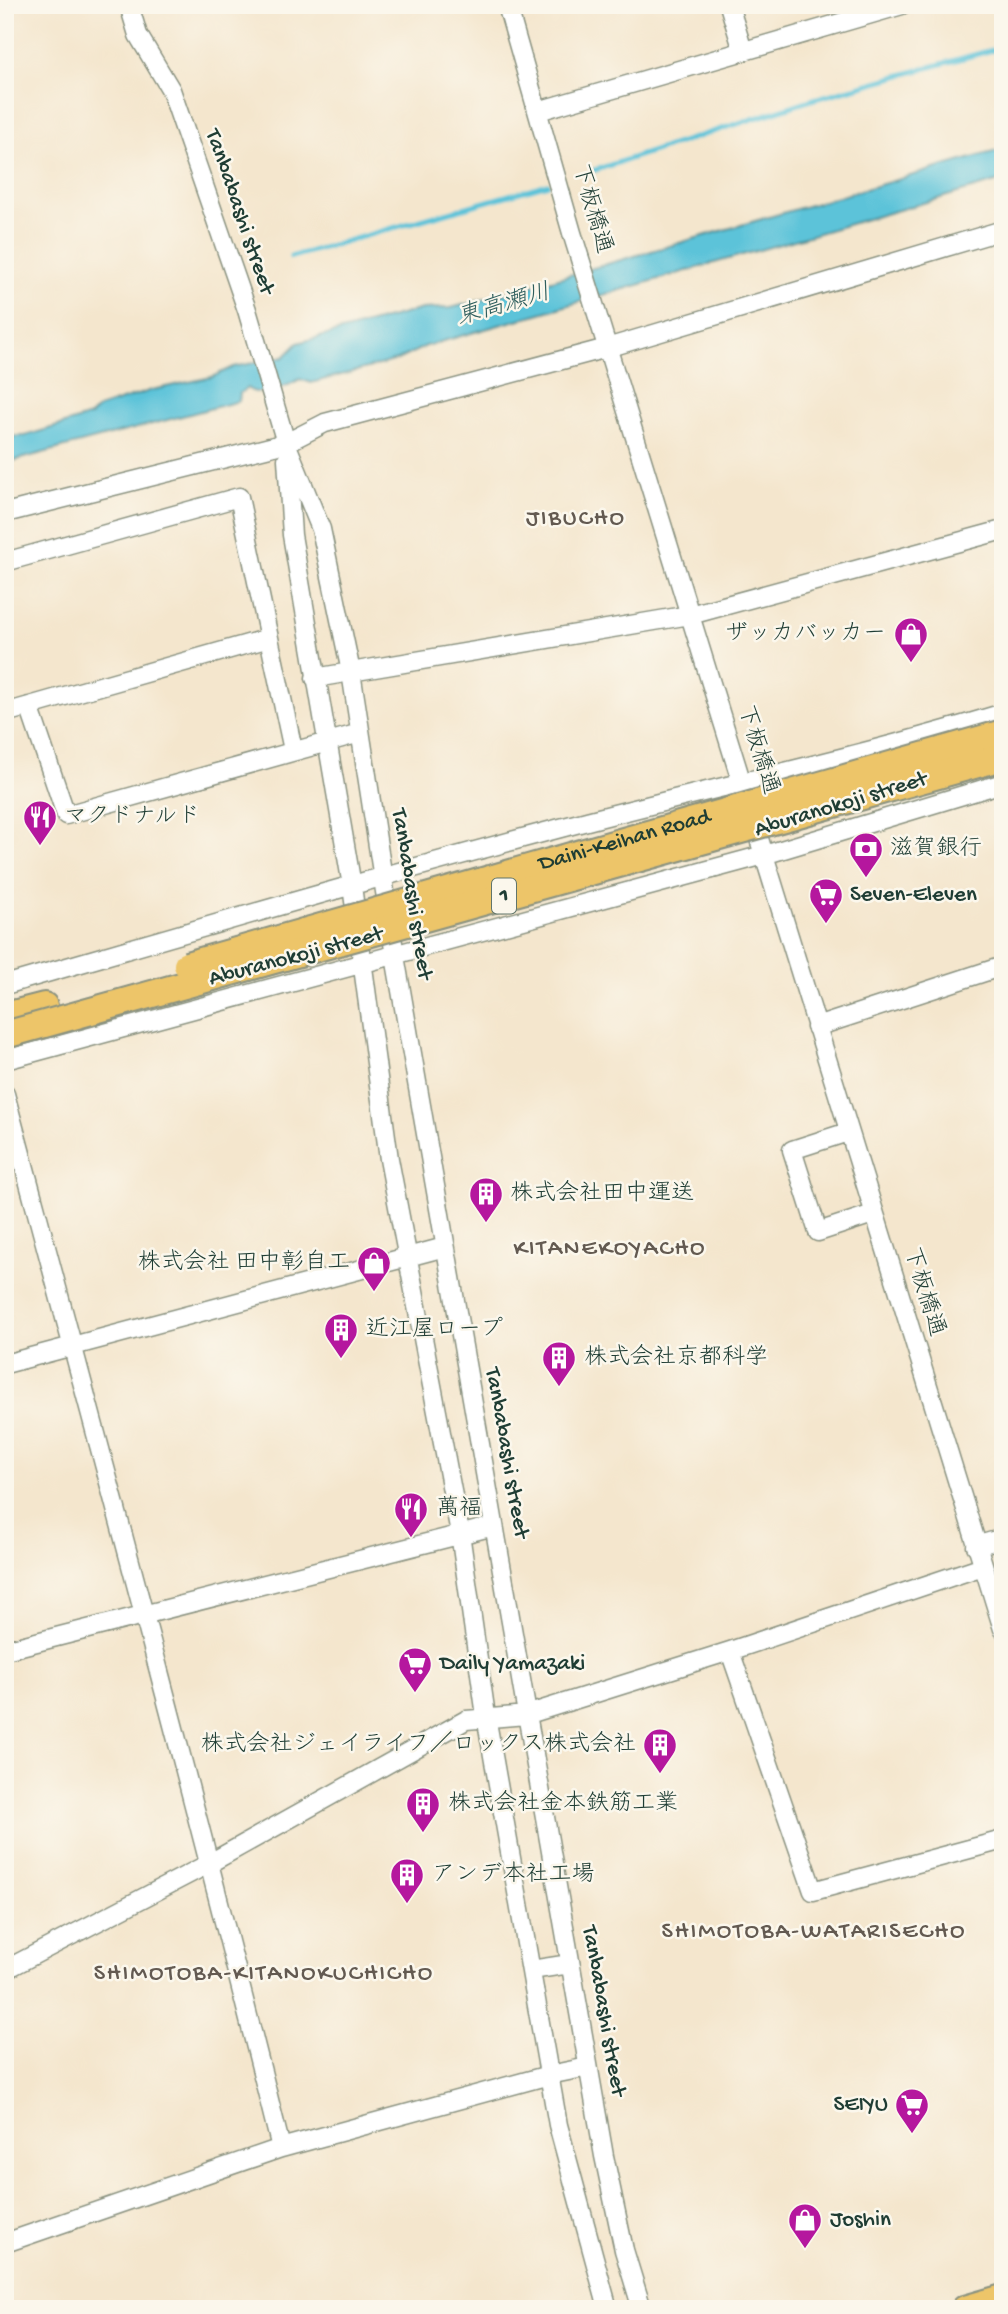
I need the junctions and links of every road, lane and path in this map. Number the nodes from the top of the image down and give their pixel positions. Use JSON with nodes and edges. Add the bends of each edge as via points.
{"nodes":[{"id":1,"x":129,"y":5,"type":"edge"},
{"id":2,"x":508,"y":5,"type":"edge"},
{"id":3,"x":729,"y":5,"type":"edge"},
{"id":4,"x":902,"y":5,"type":"edge"},
{"id":5,"x":743,"y":51,"type":"junction"},
{"id":6,"x":538,"y":111,"type":"junction"},
{"id":7,"x":1003,"y":230,"type":"edge"},
{"id":8,"x":606,"y":345,"type":"junction"},
{"id":9,"x":284,"y":437,"type":"junction"},
{"id":10,"x":5,"y":513,"type":"edge"},
{"id":11,"x":1003,"y":530,"type":"edge"},
{"id":12,"x":5,"y":562,"type":"edge"},
{"id":13,"x":690,"y":615,"type":"junction"},
{"id":14,"x":269,"y":638,"type":"junction"},
{"id":15,"x":351,"y":672,"type":"junction"},
{"id":16,"x":315,"y":678,"type":"junction"},
{"id":17,"x":29,"y":706,"type":"junction"},
{"id":18,"x":5,"y":713,"type":"edge"},
{"id":19,"x":1003,"y":713,"type":"edge"},
{"id":20,"x":360,"y":733,"type":"junction"},
{"id":21,"x":1003,"y":733,"type":"edge"},
{"id":22,"x":326,"y":741,"type":"junction"},
{"id":23,"x":293,"y":750,"type":"junction"},
{"id":24,"x":1003,"y":757,"type":"edge"},
{"id":25,"x":741,"y":783,"type":"junction"},
{"id":26,"x":1003,"y":783,"type":"edge"},
{"id":27,"x":764,"y":855,"type":"junction"},
{"id":28,"x":384,"y":876,"type":"junction"},
{"id":29,"x":352,"y":886,"type":"junction"},
{"id":30,"x":396,"y":956,"type":"junction"},
{"id":31,"x":364,"y":962,"type":"junction"},
{"id":32,"x":1003,"y":966,"type":"edge"},
{"id":33,"x":5,"y":985,"type":"edge"},
{"id":34,"x":5,"y":1016,"type":"edge"},
{"id":35,"x":816,"y":1027,"type":"junction"},
{"id":36,"x":5,"y":1035,"type":"edge"},
{"id":37,"x":5,"y":1060,"type":"edge"},
{"id":38,"x":5,"y":1094,"type":"edge"},
{"id":39,"x":848,"y":1132,"type":"junction"},
{"id":40,"x":873,"y":1214,"type":"junction"},
{"id":41,"x":445,"y":1247,"type":"junction"},
{"id":42,"x":406,"y":1257,"type":"junction"},
{"id":43,"x":72,"y":1347,"type":"junction"},
{"id":44,"x":5,"y":1364,"type":"edge"},
{"id":45,"x":494,"y":1526,"type":"junction"},
{"id":46,"x":460,"y":1533,"type":"junction"},
{"id":47,"x":1003,"y":1538,"type":"edge"},
{"id":48,"x":976,"y":1546,"type":"junction"},
{"id":49,"x":983,"y":1566,"type":"junction"},
{"id":50,"x":142,"y":1615,"type":"junction"},
{"id":51,"x":1003,"y":1629,"type":"edge"},
{"id":52,"x":5,"y":1650,"type":"edge"},
{"id":53,"x":730,"y":1651,"type":"junction"},
{"id":54,"x":526,"y":1715,"type":"junction"},
{"id":55,"x":486,"y":1716,"type":"junction"},
{"id":56,"x":1003,"y":1840,"type":"edge"},
{"id":57,"x":210,"y":1863,"type":"junction"},
{"id":58,"x":570,"y":1964,"type":"junction"},
{"id":59,"x":5,"y":1970,"type":"edge"},
{"id":60,"x":531,"y":1970,"type":"junction"},
{"id":61,"x":588,"y":2067,"type":"junction"},
{"id":62,"x":550,"y":2075,"type":"junction"},
{"id":63,"x":281,"y":2148,"type":"junction"},
{"id":64,"x":5,"y":2243,"type":"edge"},
{"id":65,"x":1003,"y":2298,"type":"edge"},
{"id":66,"x":608,"y":2309,"type":"edge"},
{"id":67,"x":642,"y":2309,"type":"edge"},
{"id":68,"x":965,"y":2309,"type":"edge"}],
"edges":[{"from":1,"to":9,"type":"street","name":"Tanbabashi street","via":[[138,35],[171,90],[250,319]]},
{"from":2,"to":6,"type":"street","name":"下板橋通"},
{"from":3,"to":5,"type":"street"},
{"from":4,"to":5,"type":"street"},
{"from":5,"to":6,"type":"street"},
{"from":6,"to":8,"type":"street","name":"下板橋通"},
{"from":7,"to":8,"type":"street"},
{"from":8,"to":9,"type":"street"},
{"from":8,"to":13,"type":"street","name":"下板橋通"},
{"from":9,"to":10,"type":"street"},
{"from":9,"to":15,"type":"street","name":"Tanbabashi street","via":[[321,528]]},
{"from":9,"to":16,"type":"street","name":"Tanbabashi street","via":[[292,536]]},
{"from":11,"to":13,"type":"street"},
{"from":12,"to":14,"type":"street","via":[[239,497]]},
{"from":13,"to":15,"type":"street"},
{"from":13,"to":25,"type":"street","name":"下板橋通"},
{"from":14,"to":17,"type":"street"},
{"from":14,"to":23,"type":"street"},
{"from":15,"to":16,"type":"street"},
{"from":15,"to":20,"type":"street","name":"Tanbabashi street"},
{"from":16,"to":22,"type":"street","name":"Tanbabashi street"},
{"from":17,"to":18,"type":"street"},
{"from":17,"to":23,"type":"street","via":[[66,815]]},
{"from":19,"to":25,"type":"street","name":"Aburanokoji street"},
{"from":20,"to":22,"type":"street"},
{"from":20,"to":28,"type":"street","name":"Tanbabashi street"},
{"from":21,"to":34,"type":"highway","name":"Daini-Keihan Road","number":"1","bridge":true},
{"from":22,"to":23,"type":"street"},
{"from":22,"to":29,"type":"street","name":"Tanbabashi street"},
{"from":24,"to":36,"type":"highway","name":"Daini-Keihan Road","number":"1","bridge":true},
{"from":25,"to":27,"type":"street","name":"下板橋通"},
{"from":25,"to":28,"type":"street","name":"Aburanokoji street"},
{"from":26,"to":27,"type":"street","name":"Aburanokoji street"},
{"from":27,"to":30,"type":"street","name":"Aburanokoji street"},
{"from":27,"to":35,"type":"street","name":"下板橋通"},
{"from":28,"to":29,"type":"street","name":"Aburanokoji street"},
{"from":28,"to":30,"type":"street","name":"Tanbabashi street"},
{"from":29,"to":31,"type":"street","name":"Tanbabashi street"},
{"from":29,"to":33,"type":"street","name":"Aburanokoji street"},
{"from":30,"to":31,"type":"street","name":"Aburanokoji street"},
{"from":30,"to":41,"type":"street","name":"Tanbabashi street"},
{"from":31,"to":37,"type":"street","name":"Aburanokoji street"},
{"from":31,"to":42,"type":"street","name":"Tanbabashi street"},
{"from":32,"to":35,"type":"street"},
{"from":35,"to":39,"type":"street","name":"下板橋通"},
{"from":38,"to":43,"type":"street"},
{"from":39,"to":40,"type":"street","name":"下板橋通"},
{"from":39,"to":40,"type":"street","via":[[792,1150],[818,1232]]},
{"from":40,"to":48,"type":"street","name":"下板橋通"},
{"from":41,"to":42,"type":"street"},
{"from":41,"to":45,"type":"street","name":"Tanbabashi street"},
{"from":42,"to":43,"type":"street"},
{"from":42,"to":46,"type":"street","name":"Tanbabashi street"},
{"from":43,"to":44,"type":"street"},
{"from":43,"to":50,"type":"street"},
{"from":45,"to":46,"type":"street"},
{"from":45,"to":54,"type":"street","name":"Tanbabashi street"},
{"from":46,"to":50,"type":"street"},
{"from":46,"to":55,"type":"street","name":"Tanbabashi street"},
{"from":47,"to":48,"type":"street"},
{"from":48,"to":49,"type":"street","name":"下板橋通"},
{"from":49,"to":51,"type":"street","name":"下板橋通"},
{"from":49,"to":53,"type":"street"},
{"from":50,"to":52,"type":"street"},
{"from":50,"to":57,"type":"street"},
{"from":53,"to":54,"type":"street"},
{"from":53,"to":56,"type":"street","via":[[813,1891]]},
{"from":54,"to":55,"type":"street"},
{"from":54,"to":58,"type":"street","name":"Tanbabashi street"},
{"from":55,"to":57,"type":"street","via":[[466,1720]]},
{"from":55,"to":60,"type":"street","name":"Tanbabashi street"},
{"from":57,"to":59,"type":"street"},
{"from":57,"to":63,"type":"street"},
{"from":58,"to":60,"type":"street"},
{"from":58,"to":61,"type":"street","name":"Tanbabashi street"},
{"from":60,"to":62,"type":"street","name":"Tanbabashi street"},
{"from":61,"to":62,"type":"street"},
{"from":61,"to":67,"type":"street","name":"Tanbabashi street","via":[[624,2250]]},
{"from":62,"to":63,"type":"street"},
{"from":62,"to":66,"type":"street","name":"Tanbabashi street","via":[[558,2125]]},
{"from":63,"to":64,"type":"street"},
{"from":65,"to":68,"type":"highway"}]}
